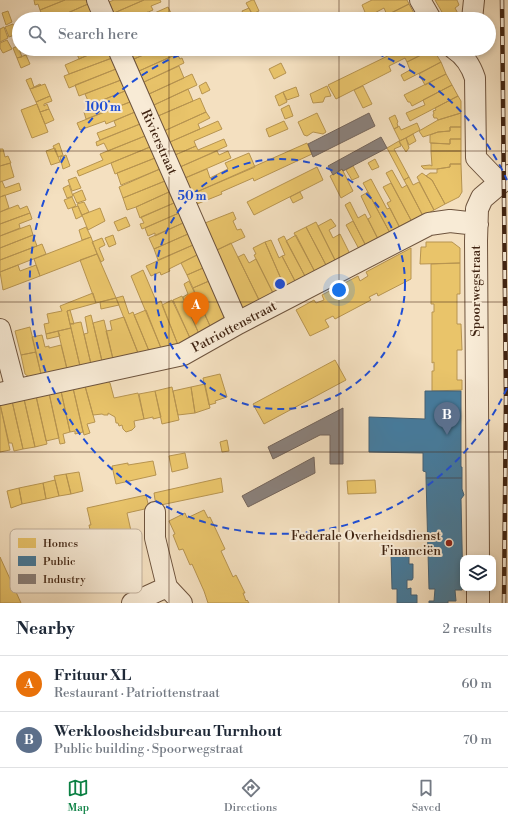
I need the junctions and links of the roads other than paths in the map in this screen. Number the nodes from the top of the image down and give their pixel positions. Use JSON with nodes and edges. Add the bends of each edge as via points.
{"nodes":[{"id":1,"x":97,"y":0,"type":"edge"},
{"id":2,"x":420,"y":0,"type":"edge"},
{"id":3,"x":474,"y":0,"type":"edge"},
{"id":4,"x":102,"y":12,"type":"edge"},
{"id":5,"x":427,"y":12,"type":"edge"},
{"id":6,"x":473,"y":12,"type":"edge"},
{"id":7,"x":121,"y":56,"type":"edge"},
{"id":8,"x":463,"y":56,"type":"edge"},
{"id":9,"x":504,"y":180,"type":"edge"},
{"id":10,"x":477,"y":224,"type":"junction"},
{"id":11,"x":238,"y":324,"type":"junction"},
{"id":12,"x":0,"y":329,"type":"edge"},
{"id":13,"x":8,"y":392,"type":"edge"},
{"id":14,"x":155,"y":512,"type":"dead end"},
{"id":15,"x":478,"y":555,"type":"edge"},
{"id":16,"x":167,"y":588,"type":"junction"},
{"id":17,"x":478,"y":591,"type":"edge"},
{"id":18,"x":132,"y":603,"type":"edge"},
{"id":19,"x":182,"y":603,"type":"edge"},
{"id":20,"x":478,"y":603,"type":"edge"}],
"edges":[{"from":1,"to":4,"type":"street"},
{"from":2,"to":5,"type":"street"},
{"from":3,"to":6,"type":"street"},
{"from":7,"to":11,"type":"street","name":"Rivierstraat"},
{"from":8,"to":9,"type":"street","name":"Spoorwegstraat","via":[[471,66],[475,78],[476,158]]},
{"from":9,"to":10,"type":"street","name":"Spoorwegstraat","via":[[482,198],[477,209]]},
{"from":10,"to":11,"type":"street","name":"Patriottenstraat","via":[[450,221],[429,224]]},
{"from":10,"to":15,"type":"street","name":"Spoorwegstraat"},
{"from":11,"to":13,"type":"street","name":"Patriottenstraat","via":[[184,354]]},
{"from":12,"to":13,"type":"street"},
{"from":14,"to":16,"type":"street","via":[[155,538]]},
{"from":16,"to":18,"type":"street"},
{"from":16,"to":19,"type":"street"},
{"from":17,"to":20,"type":"street"}]}
